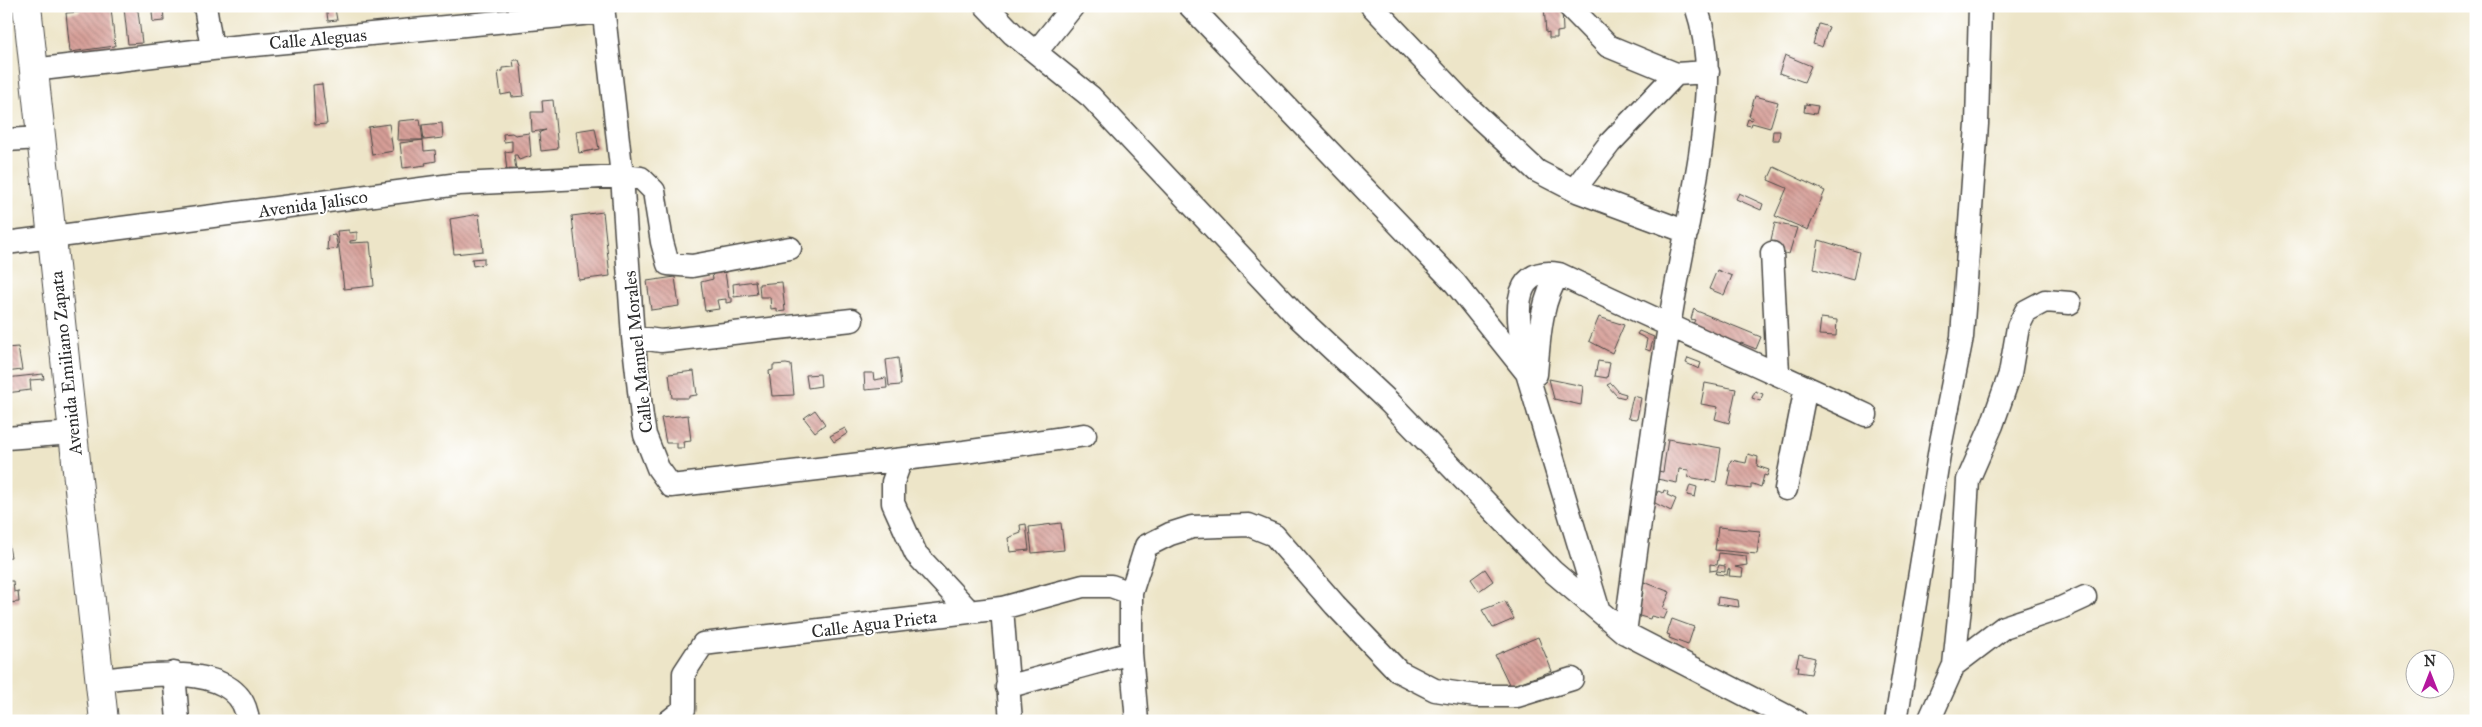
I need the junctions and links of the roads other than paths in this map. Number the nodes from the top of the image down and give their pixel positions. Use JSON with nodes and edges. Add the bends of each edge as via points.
{"nodes":[{"id":1,"x":27,"y":6,"type":"edge"},
{"id":2,"x":205,"y":6,"type":"edge"},
{"id":3,"x":986,"y":6,"type":"edge"},
{"id":4,"x":1073,"y":6,"type":"edge"},
{"id":5,"x":1190,"y":6,"type":"edge"},
{"id":6,"x":1372,"y":6,"type":"edge"},
{"id":7,"x":1569,"y":6,"type":"edge"},
{"id":8,"x":1696,"y":6,"type":"edge"},
{"id":9,"x":1980,"y":6,"type":"edge"},
{"id":10,"x":603,"y":9,"type":"edge"},
{"id":11,"x":212,"y":49,"type":"junction"},
{"id":12,"x":1036,"y":52,"type":"junction"},
{"id":13,"x":33,"y":70,"type":"junction"},
{"id":14,"x":1708,"y":72,"type":"junction"},
{"id":15,"x":1676,"y":74,"type":"junction"},
{"id":16,"x":41,"y":138,"type":"junction"},
{"id":17,"x":6,"y":140,"type":"edge"},
{"id":18,"x":622,"y":176,"type":"junction"},
{"id":19,"x":1574,"y":190,"type":"junction"},
{"id":20,"x":1687,"y":232,"type":"junction"},
{"id":21,"x":53,"y":238,"type":"junction"},
{"id":22,"x":6,"y":243,"type":"edge"},
{"id":23,"x":790,"y":248,"type":"dead end"},
{"id":24,"x":1772,"y":253,"type":"dead end"},
{"id":25,"x":2070,"y":302,"type":"dead end"},
{"id":26,"x":852,"y":320,"type":"dead end"},
{"id":27,"x":1669,"y":327,"type":"junction"},
{"id":28,"x":633,"y":337,"type":"junction"},
{"id":29,"x":1778,"y":373,"type":"junction"},
{"id":30,"x":1531,"y":383,"type":"junction"},
{"id":31,"x":1806,"y":387,"type":"junction"},
{"id":32,"x":1866,"y":415,"type":"dead end"},
{"id":33,"x":73,"y":433,"type":"junction"},
{"id":34,"x":1085,"y":434,"type":"dead end"},
{"id":35,"x":6,"y":438,"type":"edge"},
{"id":36,"x":901,"y":460,"type":"junction"},
{"id":37,"x":1786,"y":489,"type":"dead end"},
{"id":38,"x":1131,"y":593,"type":"junction"},
{"id":39,"x":2085,"y":598,"type":"dead end"},
{"id":40,"x":1002,"y":608,"type":"junction"},
{"id":41,"x":1598,"y":608,"type":"junction"},
{"id":42,"x":969,"y":612,"type":"junction"},
{"id":43,"x":1625,"y":634,"type":"junction"},
{"id":44,"x":1131,"y":653,"type":"junction"},
{"id":45,"x":1954,"y":665,"type":"junction"},
{"id":46,"x":174,"y":673,"type":"junction"},
{"id":47,"x":1572,"y":679,"type":"dead end"},
{"id":48,"x":100,"y":680,"type":"junction"},
{"id":49,"x":1007,"y":687,"type":"junction"},
{"id":50,"x":1795,"y":720,"type":"edge"},
{"id":51,"x":104,"y":721,"type":"edge"},
{"id":52,"x":178,"y":721,"type":"edge"},
{"id":53,"x":248,"y":721,"type":"edge"},
{"id":54,"x":669,"y":721,"type":"edge"},
{"id":55,"x":1011,"y":721,"type":"edge"},
{"id":56,"x":1137,"y":721,"type":"edge"},
{"id":57,"x":1896,"y":721,"type":"edge"},
{"id":58,"x":1929,"y":721,"type":"edge"}],
"edges":[{"from":1,"to":13,"type":"main road","name":"Avenida Emiliano Zapata"},
{"from":2,"to":11,"type":"street"},
{"from":3,"to":12,"type":"street"},
{"from":4,"to":12,"type":"street"},
{"from":5,"to":30,"type":"street","via":[[1455,283]]},
{"from":6,"to":19,"type":"street","via":[[1467,106],[1537,171]]},
{"from":7,"to":15,"type":"street","via":[[1608,46]]},
{"from":8,"to":14,"type":"street","via":[[1703,27]]},
{"from":9,"to":57,"type":"street","via":[[1977,124],[1962,337],[1941,442]]},
{"from":10,"to":11,"type":"street","name":"Calle Aleguas"},
{"from":10,"to":18,"type":"street","name":"Calle Manuel Morales"},
{"from":11,"to":13,"type":"street","name":"Calle Aleguas"},
{"from":12,"to":41,"type":"street","via":[[1091,97],[1296,314],[1389,402],[1552,571]]},
{"from":13,"to":16,"type":"main road","name":"Avenida Emiliano Zapata"},
{"from":14,"to":15,"type":"street"},
{"from":14,"to":20,"type":"street","via":[[1704,128]]},
{"from":15,"to":19,"type":"street","via":[[1610,142]]},
{"from":16,"to":17,"type":"street"},
{"from":16,"to":21,"type":"main road","name":"Avenida Emiliano Zapata"},
{"from":18,"to":21,"type":"street","name":"Avenida Jalisco","via":[[458,184]]},
{"from":18,"to":23,"type":"street","name":"Avenida Jalisco","via":[[642,178],[654,191],[668,264],[692,266]]},
{"from":18,"to":28,"type":"street","name":"Calle Manuel Morales"},
{"from":19,"to":20,"type":"street"},
{"from":20,"to":27,"type":"street"},
{"from":21,"to":22,"type":"street","name":"Avenida Jalisco"},
{"from":21,"to":33,"type":"main road","name":"Avenida Emiliano Zapata"},
{"from":24,"to":29,"type":"street"},
{"from":25,"to":45,"type":"street","via":[[2045,301],[2026,311],[2018,328],[2010,374],[1968,480]]},
{"from":26,"to":28,"type":"street","via":[[661,341]]},
{"from":27,"to":29,"type":"street"},
{"from":27,"to":30,"type":"street","via":[[1559,274],[1552,284],[1545,310]]},
{"from":27,"to":43,"type":"street"},
{"from":28,"to":36,"type":"street","name":"Calle Manuel Morales","via":[[645,435],[658,468],[671,486]]},
{"from":29,"to":31,"type":"street"},
{"from":30,"to":41,"type":"street"},
{"from":31,"to":32,"type":"street"},
{"from":31,"to":37,"type":"street"},
{"from":33,"to":35,"type":"street"},
{"from":33,"to":48,"type":"main road","name":"Avenida Emiliano Zapata"},
{"from":34,"to":36,"type":"street","name":"Calle Manuel Morales"},
{"from":36,"to":42,"type":"street","via":[[893,482],[893,503],[916,554]]},
{"from":38,"to":40,"type":"street","name":"Calle Agua Prieta","via":[[1111,586],[1083,586]]},
{"from":38,"to":44,"type":"street"},
{"from":38,"to":47,"type":"street","via":[[1146,546],[1192,527],[1249,525],[1274,535],[1398,671],[1435,690],[1476,696],[1517,696]]},
{"from":39,"to":45,"type":"street","via":[[2004,627]]},
{"from":40,"to":42,"type":"street","name":"Calle Agua Prieta"},
{"from":40,"to":49,"type":"street"},
{"from":41,"to":43,"type":"street"},
{"from":42,"to":54,"type":"street","name":"Calle Agua Prieta","via":[[703,644],[684,673],[684,709]]},
{"from":43,"to":50,"type":"street"},
{"from":44,"to":49,"type":"street"},
{"from":44,"to":56,"type":"street"},
{"from":45,"to":58,"type":"street"},
{"from":46,"to":48,"type":"street"},
{"from":46,"to":52,"type":"street"},
{"from":46,"to":53,"type":"street","via":[[208,678],[232,692],[246,708]]},
{"from":48,"to":51,"type":"main road","name":"Avenida Emiliano Zapata"},
{"from":49,"to":55,"type":"street"}]}
